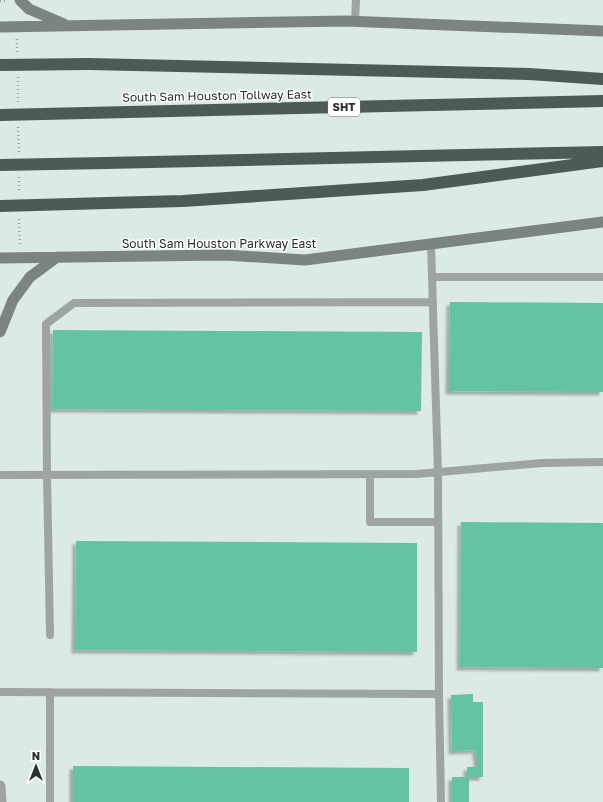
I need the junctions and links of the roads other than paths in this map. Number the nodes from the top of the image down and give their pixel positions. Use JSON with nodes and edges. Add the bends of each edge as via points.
{"nodes":[{"id":1,"x":20,"y":0,"type":"edge"},
{"id":2,"x":356,"y":0,"type":"edge"},
{"id":3,"x":355,"y":21,"type":"junction"},
{"id":4,"x":68,"y":26,"type":"junction"},
{"id":5,"x":0,"y":27,"type":"edge"},
{"id":6,"x":603,"y":31,"type":"edge"},
{"id":7,"x":0,"y":65,"type":"edge"},
{"id":8,"x":603,"y":79,"type":"edge"},
{"id":9,"x":603,"y":101,"type":"edge"},
{"id":10,"x":0,"y":115,"type":"edge"},
{"id":11,"x":603,"y":152,"type":"edge"},
{"id":12,"x":603,"y":162,"type":"edge"},
{"id":13,"x":0,"y":165,"type":"edge"},
{"id":14,"x":0,"y":206,"type":"edge"},
{"id":15,"x":603,"y":222,"type":"edge"},
{"id":16,"x":431,"y":244,"type":"junction"},
{"id":17,"x":57,"y":257,"type":"junction"},
{"id":18,"x":0,"y":258,"type":"edge"},
{"id":19,"x":432,"y":277,"type":"junction"},
{"id":20,"x":603,"y":277,"type":"edge"},
{"id":21,"x":433,"y":302,"type":"junction"},
{"id":22,"x":0,"y":332,"type":"edge"},
{"id":23,"x":603,"y":462,"type":"edge"},
{"id":24,"x":438,"y":472,"type":"junction"},
{"id":25,"x":370,"y":474,"type":"junction"},
{"id":26,"x":0,"y":475,"type":"edge"},
{"id":27,"x":47,"y":475,"type":"junction"},
{"id":28,"x":438,"y":522,"type":"junction"},
{"id":29,"x":50,"y":635,"type":"dead end"},
{"id":30,"x":0,"y":692,"type":"edge"},
{"id":31,"x":50,"y":692,"type":"junction"},
{"id":32,"x":439,"y":694,"type":"junction"},
{"id":33,"x":0,"y":786,"type":"edge"},
{"id":34,"x":1,"y":802,"type":"edge"},
{"id":35,"x":50,"y":802,"type":"edge"},
{"id":36,"x":441,"y":802,"type":"edge"}],
"edges":[{"from":1,"to":4,"type":"main road","via":[[29,9]]},
{"from":2,"to":3,"type":"lane"},
{"from":3,"to":4,"type":"main road"},
{"from":3,"to":6,"type":"main road"},
{"from":4,"to":5,"type":"main road"},
{"from":7,"to":8,"type":"highway","bridge":true,"via":[[89,64],[529,74]]},
{"from":9,"to":10,"type":"highway","name":"South Sam Houston Tollway East","number":"SHT","bridge":true},
{"from":11,"to":13,"type":"highway","bridge":true},
{"from":12,"to":14,"type":"highway","bridge":true,"via":[[423,185],[183,201]]},
{"from":15,"to":16,"type":"main road","name":"South Sam Houston Parkway East"},
{"from":16,"to":17,"type":"main road","name":"South Sam Houston Parkway East","via":[[305,260],[225,255]]},
{"from":16,"to":19,"type":"lane"},
{"from":17,"to":18,"type":"main road","name":"South Sam Houston Parkway East"},
{"from":17,"to":22,"type":"main road","via":[[30,277],[13,300]]},
{"from":19,"to":20,"type":"lane"},
{"from":19,"to":21,"type":"lane"},
{"from":21,"to":24,"type":"lane"},
{"from":21,"to":27,"type":"lane","via":[[74,303],[46,324]]},
{"from":23,"to":24,"type":"lane","via":[[542,462]]},
{"from":24,"to":25,"type":"lane"},
{"from":24,"to":28,"type":"lane"},
{"from":25,"to":27,"type":"lane"},
{"from":25,"to":28,"type":"lane","via":[[370,522]]},
{"from":26,"to":27,"type":"lane"},
{"from":27,"to":29,"type":"lane"},
{"from":28,"to":32,"type":"lane"},
{"from":30,"to":31,"type":"lane"},
{"from":31,"to":32,"type":"lane"},
{"from":31,"to":35,"type":"lane"},
{"from":32,"to":36,"type":"lane"},
{"from":33,"to":34,"type":"street"}]}
